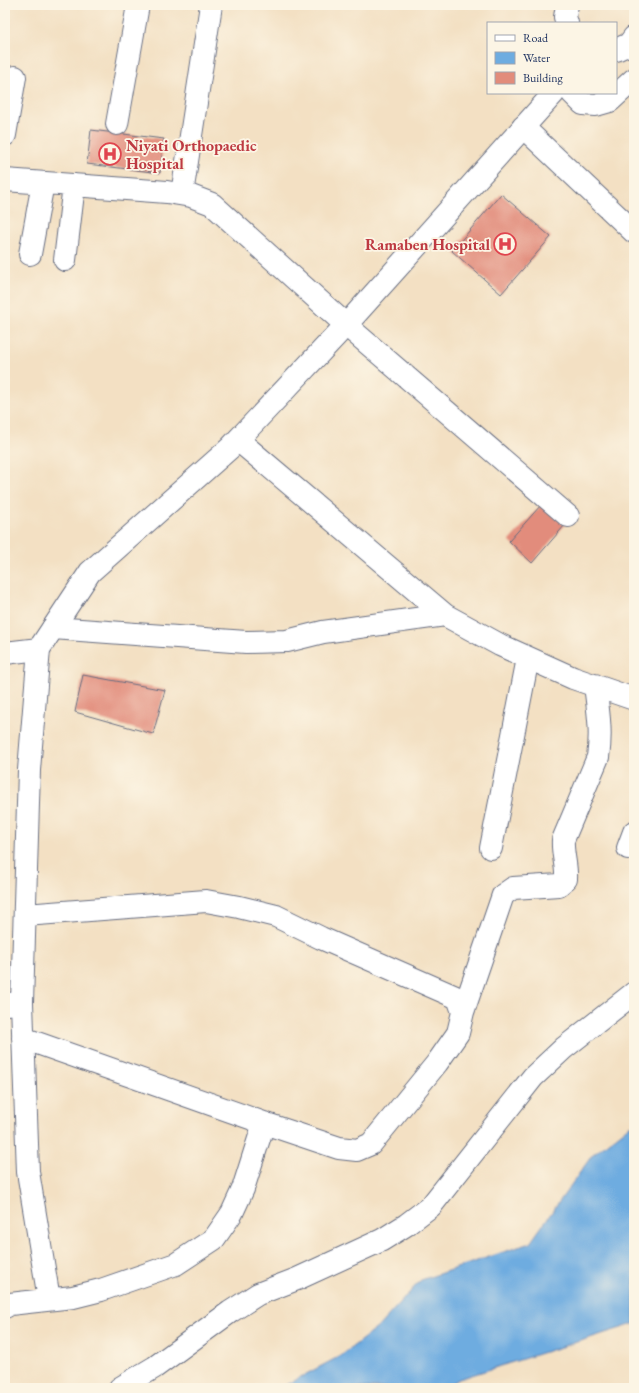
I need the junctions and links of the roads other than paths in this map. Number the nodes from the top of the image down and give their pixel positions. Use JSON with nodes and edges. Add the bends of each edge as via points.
{"nodes":[{"id":1,"x":138,"y":5,"type":"edge"},
{"id":2,"x":211,"y":5,"type":"edge"},
{"id":3,"x":567,"y":5,"type":"edge"},
{"id":4,"x":567,"y":22,"type":"edge"},
{"id":5,"x":634,"y":37,"type":"edge"},
{"id":6,"x":617,"y":50,"type":"edge"},
{"id":7,"x":15,"y":77,"type":"dead end"},
{"id":8,"x":634,"y":79,"type":"edge"},
{"id":9,"x":553,"y":94,"type":"edge"},
{"id":10,"x":573,"y":94,"type":"edge"},
{"id":11,"x":117,"y":124,"type":"dead end"},
{"id":12,"x":523,"y":127,"type":"junction"},
{"id":13,"x":5,"y":135,"type":"edge"},
{"id":14,"x":5,"y":180,"type":"edge"},
{"id":15,"x":43,"y":183,"type":"junction"},
{"id":16,"x":74,"y":185,"type":"junction"},
{"id":17,"x":182,"y":194,"type":"junction"},
{"id":18,"x":634,"y":232,"type":"edge"},
{"id":19,"x":30,"y":254,"type":"dead end"},
{"id":20,"x":65,"y":260,"type":"dead end"},
{"id":21,"x":346,"y":325,"type":"junction"},
{"id":22,"x":238,"y":440,"type":"junction"},
{"id":23,"x":568,"y":516,"type":"dead end"},
{"id":24,"x":445,"y":615,"type":"junction"},
{"id":25,"x":53,"y":628,"type":"junction"},
{"id":26,"x":39,"y":648,"type":"junction"},
{"id":27,"x":5,"y":653,"type":"edge"},
{"id":28,"x":528,"y":658,"type":"junction"},
{"id":29,"x":595,"y":685,"type":"junction"},
{"id":30,"x":634,"y":699,"type":"edge"},
{"id":31,"x":491,"y":848,"type":"dead end"},
{"id":32,"x":25,"y":915,"type":"junction"},
{"id":33,"x":634,"y":993,"type":"edge"},
{"id":34,"x":14,"y":1003,"type":"edge"},
{"id":35,"x":463,"y":1012,"type":"junction"},
{"id":36,"x":23,"y":1038,"type":"junction"},
{"id":37,"x":264,"y":1124,"type":"junction"},
{"id":38,"x":49,"y":1299,"type":"junction"},
{"id":39,"x":5,"y":1307,"type":"edge"},
{"id":40,"x":120,"y":1388,"type":"edge"}],
"edges":[{"from":1,"to":11,"type":"main road"},
{"from":2,"to":17,"type":"main road"},
{"from":3,"to":4,"type":"main road"},
{"from":5,"to":6,"type":"main road","via":[[628,44]]},
{"from":7,"to":13,"type":"main road"},
{"from":8,"to":10,"type":"main road","via":[[610,101],[596,105],[583,104]]},
{"from":9,"to":12,"type":"main road"},
{"from":12,"to":18,"type":"main road"},
{"from":12,"to":21,"type":"main road"},
{"from":14,"to":15,"type":"main road"},
{"from":15,"to":16,"type":"main road"},
{"from":15,"to":19,"type":"main road"},
{"from":16,"to":17,"type":"main road"},
{"from":16,"to":20,"type":"main road"},
{"from":17,"to":21,"type":"main road","via":[[212,204]]},
{"from":21,"to":22,"type":"main road"},
{"from":21,"to":23,"type":"main road"},
{"from":22,"to":24,"type":"main road"},
{"from":22,"to":25,"type":"main road","via":[[90,572]]},
{"from":24,"to":25,"type":"main road","via":[[323,632],[287,641],[246,642]]},
{"from":24,"to":28,"type":"main road"},
{"from":25,"to":26,"type":"main road"},
{"from":26,"to":27,"type":"main road"},
{"from":26,"to":32,"type":"main road","via":[[29,770]]},
{"from":28,"to":29,"type":"main road"},
{"from":28,"to":31,"type":"main road"},
{"from":29,"to":30,"type":"main road"},
{"from":29,"to":35,"type":"main road","via":[[600,723],[598,757],[563,840],[566,879],[559,885],[513,888],[503,894]]},
{"from":32,"to":34,"type":"main road"},
{"from":32,"to":35,"type":"main road","via":[[206,901],[239,907],[276,916],[458,998]]},
{"from":33,"to":40,"type":"main road","via":[[564,1048],[532,1077],[431,1206],[421,1214],[382,1240],[258,1294],[155,1367]]},
{"from":34,"to":36,"type":"main road"},
{"from":35,"to":37,"type":"main road","via":[[458,1032],[437,1063],[371,1144],[357,1150],[339,1148]]},
{"from":36,"to":37,"type":"main road"},
{"from":36,"to":38,"type":"main road","via":[[28,1172]]},
{"from":37,"to":38,"type":"main road","via":[[243,1189],[232,1213],[214,1239],[176,1264],[101,1290]]},
{"from":38,"to":39,"type":"main road","via":[[10,1304]]}]}
